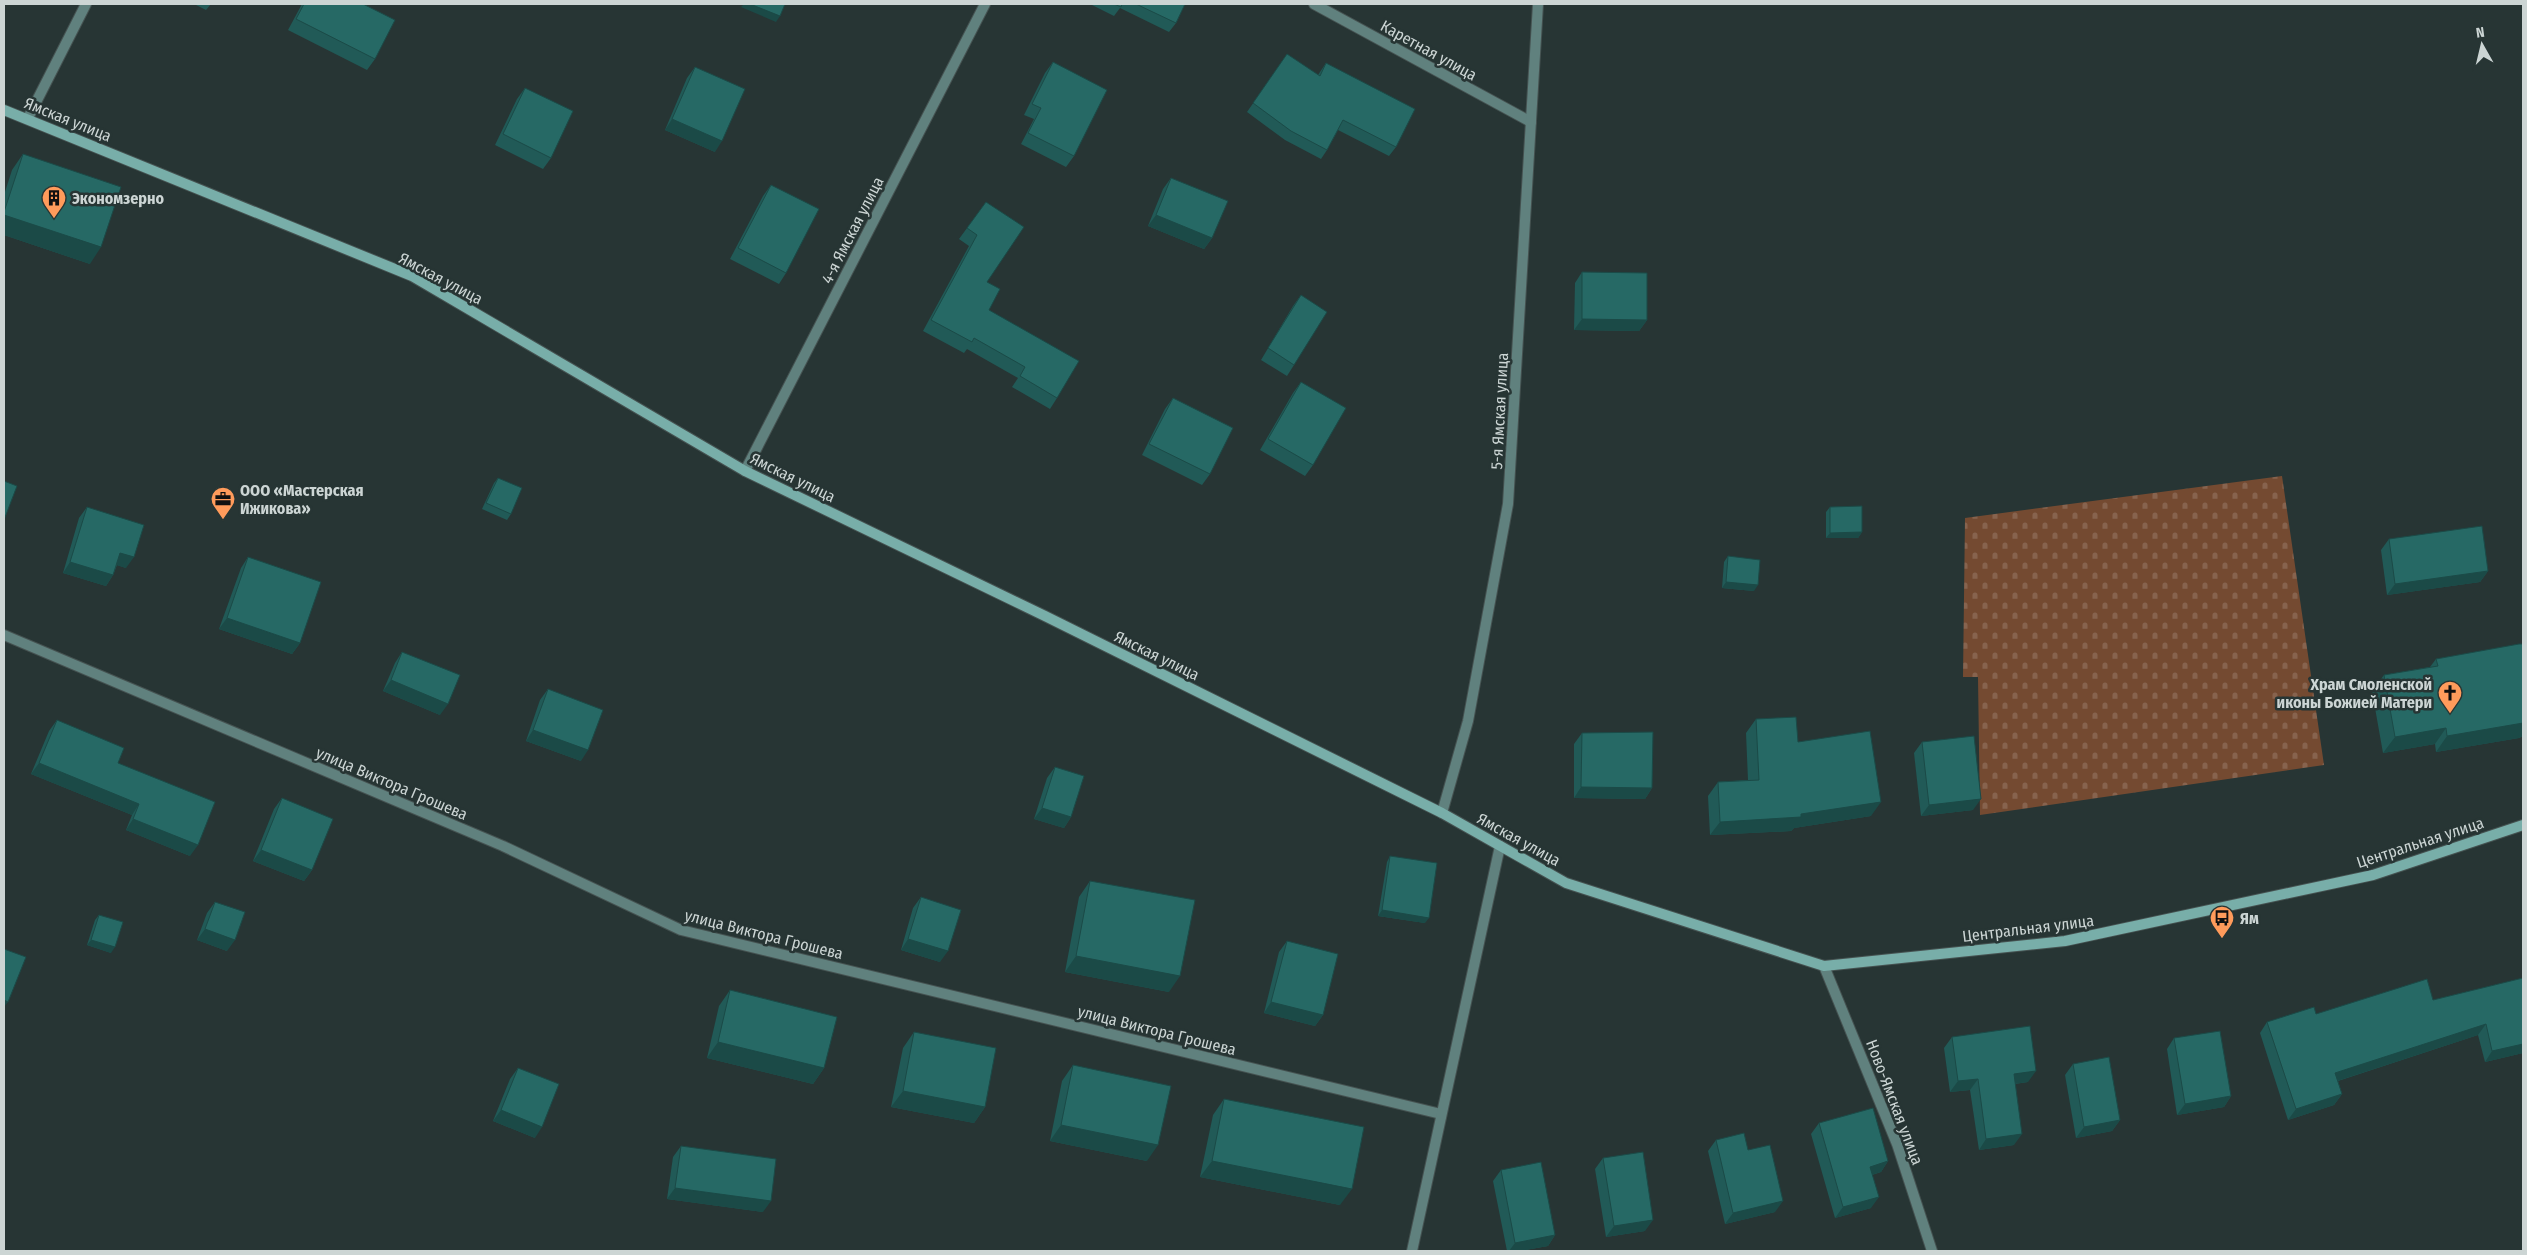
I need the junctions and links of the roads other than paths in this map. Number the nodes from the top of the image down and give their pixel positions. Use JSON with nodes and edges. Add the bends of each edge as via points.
{"nodes":[{"id":1,"x":86,"y":4,"type":"edge"},
{"id":2,"x":985,"y":4,"type":"edge"},
{"id":3,"x":1314,"y":4,"type":"edge"},
{"id":4,"x":1538,"y":4,"type":"edge"},
{"id":5,"x":4,"y":110,"type":"edge"},
{"id":6,"x":28,"y":118,"type":"junction"},
{"id":7,"x":1531,"y":122,"type":"junction"},
{"id":8,"x":745,"y":471,"type":"junction"},
{"id":9,"x":4,"y":635,"type":"edge"},
{"id":10,"x":1442,"y":814,"type":"junction"},
{"id":11,"x":2523,"y":824,"type":"edge"},
{"id":12,"x":1500,"y":846,"type":"junction"},
{"id":13,"x":1566,"y":883,"type":"joint"},
{"id":14,"x":1824,"y":966,"type":"junction"},
{"id":15,"x":1441,"y":1114,"type":"junction"},
{"id":16,"x":1412,"y":1251,"type":"edge"},
{"id":17,"x":1932,"y":1251,"type":"edge"}],
"edges":[{"from":1,"to":6,"type":"street"},
{"from":2,"to":8,"type":"street","name":"4-я Ямская улица"},
{"from":3,"to":7,"type":"street","name":"Каретная улица"},
{"from":4,"to":7,"type":"street","name":"5-я Ямская улица"},
{"from":5,"to":6,"type":"street","name":"Ямская улица"},
{"from":6,"to":8,"type":"street","name":"Ямская улица","via":[[412,276]]},
{"from":7,"to":10,"type":"street","name":"5-я Ямская улица","via":[[1508,504],[1468,721]]},
{"from":8,"to":10,"type":"street","name":"Ямская улица"},
{"from":9,"to":15,"type":"street","name":"улица Виктора Грошева","via":[[503,846],[681,930]]},
{"from":10,"to":12,"type":"street","name":"Ямская улица"},
{"from":11,"to":14,"type":"street","name":"Центральная улица","via":[[2373,875],[2065,941]]},
{"from":12,"to":13,"type":"street","name":"Ямская улица"},
{"from":12,"to":15,"type":"street"},
{"from":13,"to":14,"type":"street","name":"Центральная улица"},
{"from":14,"to":17,"type":"street","name":"Ново-Ямская улица","via":[[1897,1144]]},
{"from":15,"to":16,"type":"street"}]}
